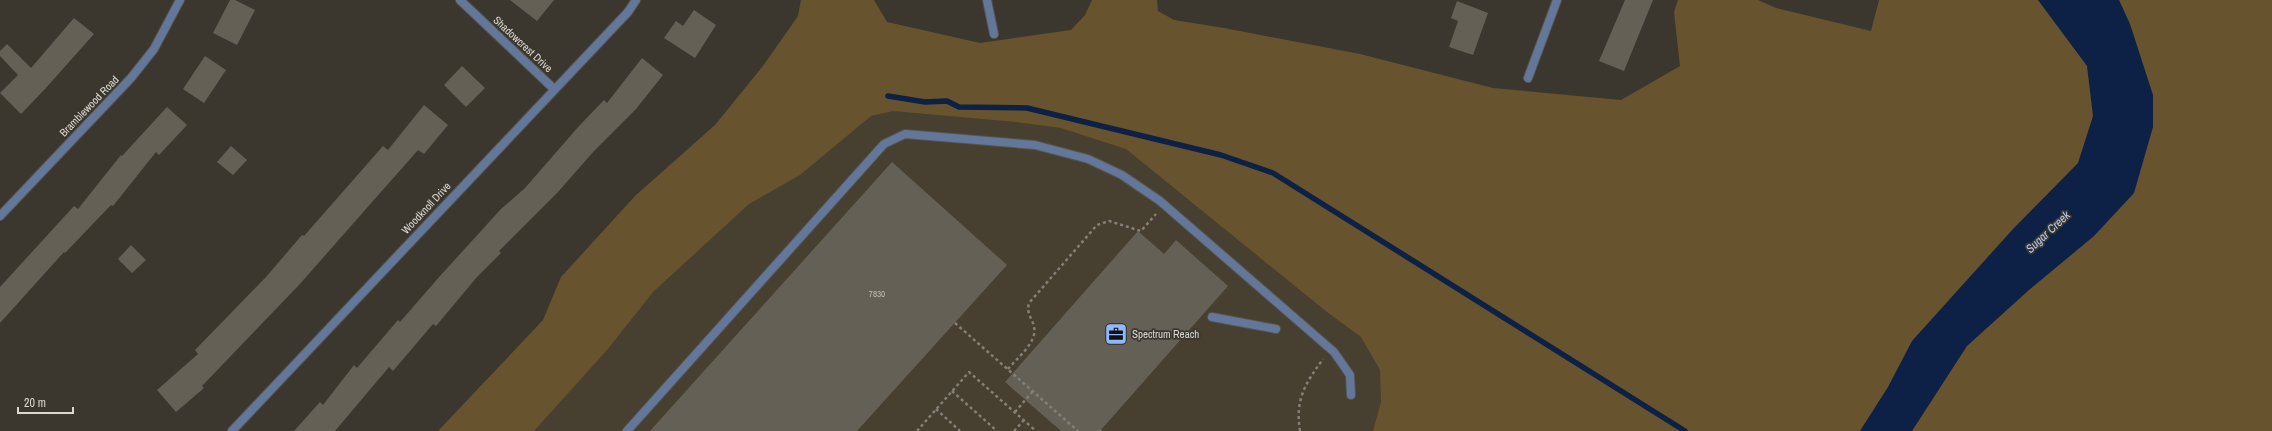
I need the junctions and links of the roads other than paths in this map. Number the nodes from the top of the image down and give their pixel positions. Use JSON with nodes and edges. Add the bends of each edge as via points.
{"nodes":[{"id":1,"x":180,"y":0,"type":"edge"},
{"id":2,"x":460,"y":0,"type":"edge"},
{"id":3,"x":636,"y":0,"type":"edge"},
{"id":4,"x":987,"y":0,"type":"edge"},
{"id":5,"x":1557,"y":0,"type":"edge"},
{"id":6,"x":994,"y":34,"type":"dead end"},
{"id":7,"x":1528,"y":78,"type":"dead end"},
{"id":8,"x":554,"y":89,"type":"junction"},
{"id":9,"x":0,"y":216,"type":"edge"},
{"id":10,"x":1212,"y":317,"type":"dead end"},
{"id":11,"x":1276,"y":330,"type":"dead end"},
{"id":12,"x":1351,"y":395,"type":"dead end"},
{"id":13,"x":232,"y":431,"type":"edge"},
{"id":14,"x":627,"y":431,"type":"edge"}],
"edges":[{"from":1,"to":9,"type":"street","name":"Bramblewood Road","via":[[154,49],[131,78]]},
{"from":2,"to":8,"type":"street","name":"Shadowcrest Drive"},
{"from":3,"to":8,"type":"street","name":"Woodknoll Drive","via":[[628,12]]},
{"from":4,"to":6,"type":"street"},
{"from":5,"to":7,"type":"street"},
{"from":8,"to":13,"type":"street","name":"Woodknoll Drive"},
{"from":10,"to":11,"type":"street"},
{"from":12,"to":14,"type":"street","via":[[1350,375],[1346,366],[1330,349],[1164,204],[1122,175],[1088,159],[1035,145],[905,134],[884,144]]}]}
